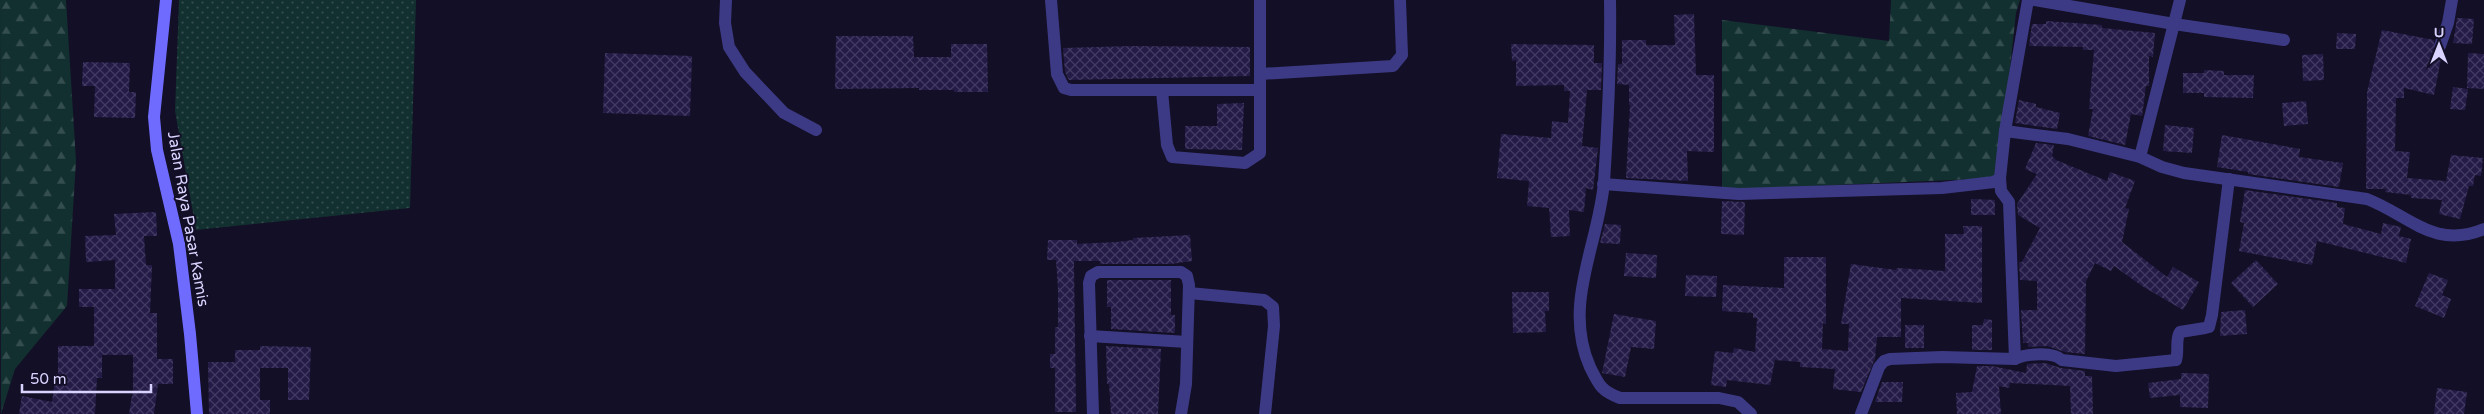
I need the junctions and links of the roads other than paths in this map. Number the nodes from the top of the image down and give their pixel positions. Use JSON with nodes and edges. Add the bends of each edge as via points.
{"nodes":[{"id":1,"x":166,"y":0,"type":"edge"},
{"id":2,"x":726,"y":0,"type":"edge"},
{"id":3,"x":1051,"y":0,"type":"edge"},
{"id":4,"x":1260,"y":0,"type":"edge"},
{"id":5,"x":1400,"y":0,"type":"edge"},
{"id":6,"x":1610,"y":0,"type":"edge"},
{"id":7,"x":2028,"y":0,"type":"edge"},
{"id":8,"x":2035,"y":0,"type":"edge"},
{"id":9,"x":2180,"y":0,"type":"edge"},
{"id":10,"x":2452,"y":0,"type":"edge"},
{"id":11,"x":2174,"y":24,"type":"junction"},
{"id":12,"x":2284,"y":40,"type":"dead end"},
{"id":13,"x":2440,"y":46,"type":"dead end"},
{"id":14,"x":1260,"y":74,"type":"junction"},
{"id":15,"x":1260,"y":90,"type":"junction"},
{"id":16,"x":1162,"y":91,"type":"junction"},
{"id":17,"x":816,"y":130,"type":"dead end"},
{"id":18,"x":2005,"y":131,"type":"junction"},
{"id":19,"x":2140,"y":157,"type":"junction"},
{"id":20,"x":2000,"y":178,"type":"junction"},
{"id":21,"x":2228,"y":179,"type":"junction"},
{"id":22,"x":1603,"y":184,"type":"junction"},
{"id":23,"x":2484,"y":229,"type":"edge"},
{"id":24,"x":1189,"y":293,"type":"junction"},
{"id":25,"x":1090,"y":336,"type":"junction"},
{"id":26,"x":1187,"y":342,"type":"junction"},
{"id":27,"x":2015,"y":360,"type":"junction"},
{"id":28,"x":197,"y":414,"type":"edge"},
{"id":29,"x":1093,"y":414,"type":"edge"},
{"id":30,"x":1181,"y":414,"type":"edge"},
{"id":31,"x":1266,"y":414,"type":"edge"},
{"id":32,"x":1751,"y":414,"type":"edge"},
{"id":33,"x":1861,"y":414,"type":"edge"}],
"edges":[{"from":1,"to":28,"type":"main road","name":"Jalan Raya Pasar Kamis","via":[[154,117],[156,142],[179,244]]},
{"from":2,"to":17,"type":"street","via":[[730,47],[745,72],[784,113]]},
{"from":3,"to":16,"type":"street","via":[[1057,74],[1064,88]]},
{"from":4,"to":14,"type":"street"},
{"from":5,"to":14,"type":"street","via":[[1402,55],[1393,66]]},
{"from":6,"to":22,"type":"street"},
{"from":7,"to":18,"type":"street"},
{"from":8,"to":11,"type":"street"},
{"from":9,"to":11,"type":"street"},
{"from":10,"to":13,"type":"street"},
{"from":11,"to":12,"type":"street"},
{"from":11,"to":19,"type":"street"},
{"from":14,"to":15,"type":"street"},
{"from":15,"to":16,"type":"street"},
{"from":15,"to":16,"type":"street","via":[[1260,154],[1245,162],[1172,157],[1167,145]]},
{"from":18,"to":19,"type":"street","via":[[2068,139]]},
{"from":18,"to":20,"type":"street"},
{"from":19,"to":21,"type":"street","via":[[2176,171]]},
{"from":20,"to":22,"type":"street","via":[[1985,184],[1942,188],[1739,194]]},
{"from":20,"to":27,"type":"street","via":[[2001,191],[2009,202]]},
{"from":21,"to":23,"type":"street","via":[[2367,199],[2422,229],[2443,235],[2471,235]]},
{"from":21,"to":27,"type":"street","via":[[2209,326],[2180,332],[2176,360],[2116,366],[2024,354]]},
{"from":22,"to":32,"type":"street","via":[[1585,267],[1579,317],[1584,352],[1597,382],[1606,392],[1620,398],[1719,398],[1738,402]]},
{"from":24,"to":25,"type":"street","via":[[1187,276],[1181,272],[1098,272],[1091,276],[1089,283]]},
{"from":24,"to":26,"type":"street"},
{"from":24,"to":31,"type":"street","via":[[1264,300],[1273,307]]},
{"from":25,"to":26,"type":"street"},
{"from":25,"to":29,"type":"street"},
{"from":26,"to":30,"type":"street"},
{"from":27,"to":33,"type":"street","via":[[1884,361]]}]}
